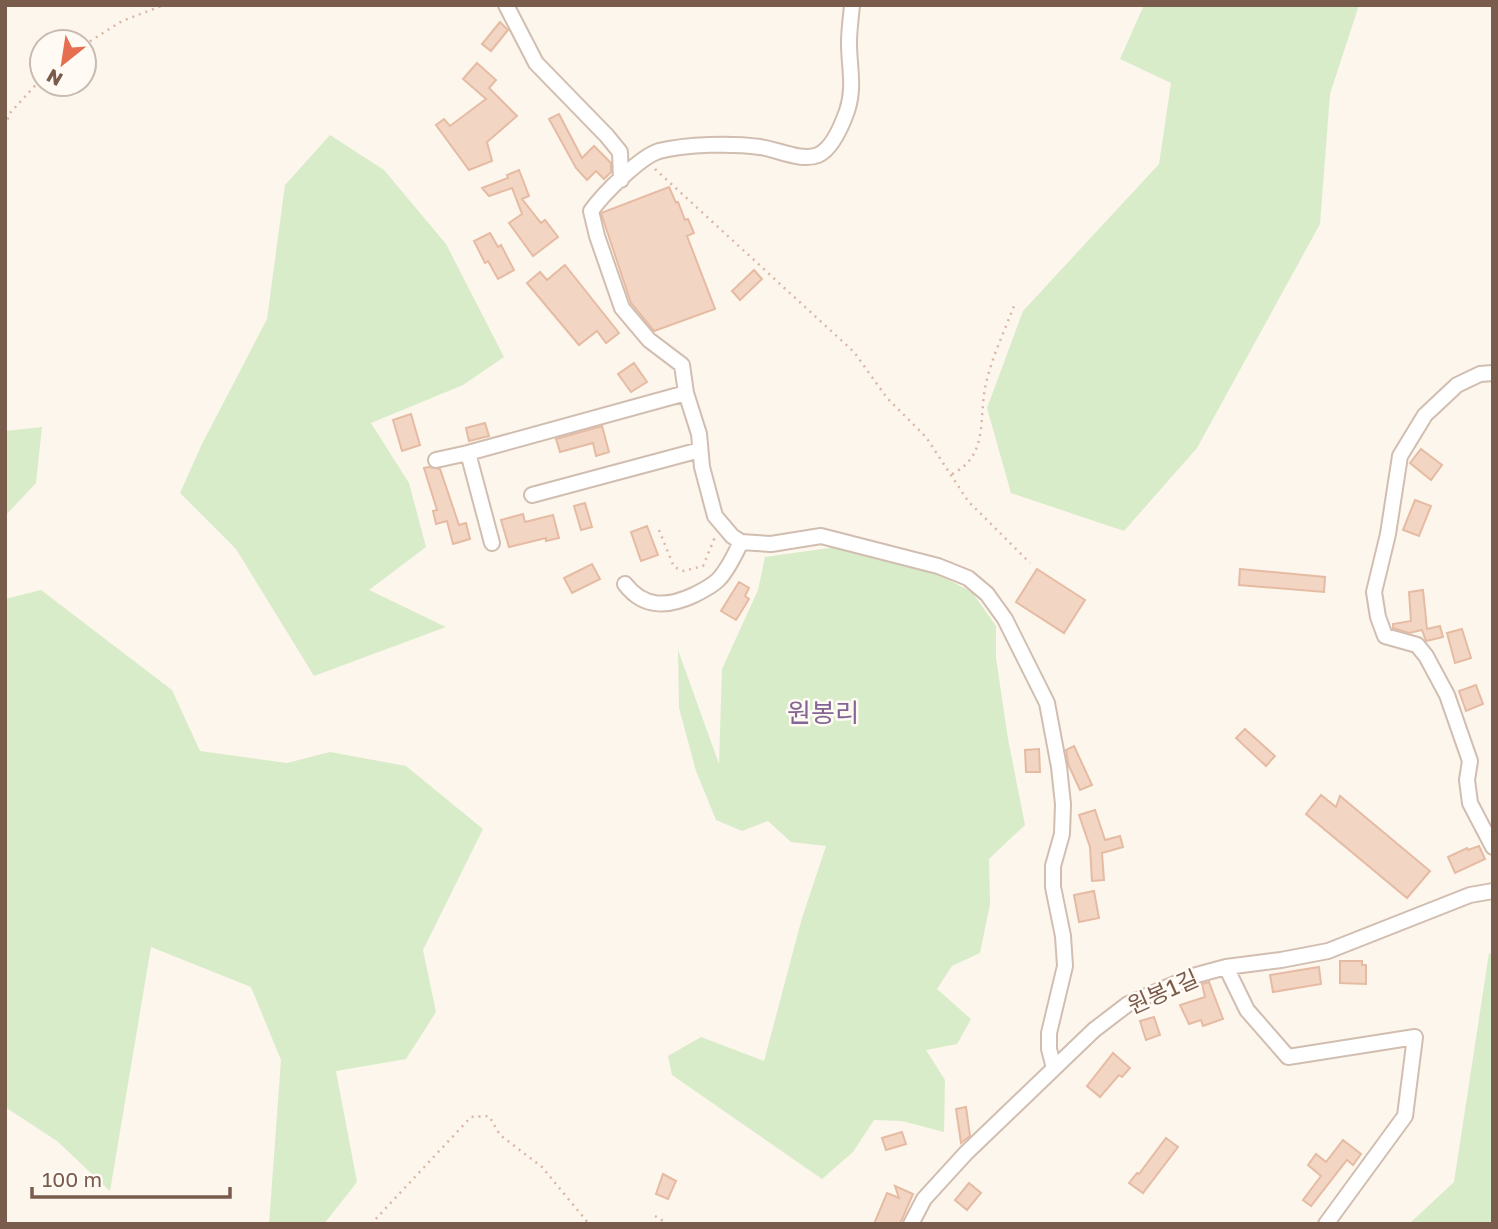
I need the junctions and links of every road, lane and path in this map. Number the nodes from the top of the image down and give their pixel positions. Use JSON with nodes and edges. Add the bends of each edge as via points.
{"nodes":[{"id":1,"x":164,"y":5,"type":"edge"},
{"id":2,"x":506,"y":5,"type":"edge"},
{"id":3,"x":852,"y":5,"type":"edge"},
{"id":4,"x":98,"y":36,"type":"edge"},
{"id":5,"x":28,"y":93,"type":"edge"},
{"id":6,"x":5,"y":126,"type":"edge"},
{"id":7,"x":645,"y":160,"type":"junction"},
{"id":8,"x":621,"y":180,"type":"junction"},
{"id":9,"x":1014,"y":306,"type":"dead end"},
{"id":10,"x":1493,"y":373,"type":"edge"},
{"id":11,"x":686,"y":393,"type":"junction"},
{"id":12,"x":700,"y":450,"type":"junction"},
{"id":13,"x":468,"y":453,"type":"junction"},
{"id":14,"x":436,"y":460,"type":"dead end"},
{"id":15,"x":952,"y":474,"type":"junction"},
{"id":16,"x":532,"y":495,"type":"dead end"},
{"id":17,"x":715,"y":516,"type":"junction"},
{"id":18,"x":659,"y":530,"type":"dead end"},
{"id":19,"x":741,"y":542,"type":"junction"},
{"id":20,"x":492,"y":543,"type":"dead end"},
{"id":21,"x":1030,"y":563,"type":"dead end"},
{"id":22,"x":625,"y":584,"type":"dead end"},
{"id":23,"x":1493,"y":847,"type":"edge"},
{"id":24,"x":1493,"y":891,"type":"edge"},
{"id":25,"x":1226,"y":967,"type":"junction"},
{"id":26,"x":1054,"y":1068,"type":"junction"},
{"id":27,"x":655,"y":1216,"type":"dead end"},
{"id":28,"x":370,"y":1224,"type":"edge"},
{"id":29,"x":589,"y":1224,"type":"edge"},
{"id":30,"x":668,"y":1224,"type":"edge"},
{"id":31,"x":911,"y":1224,"type":"edge"},
{"id":32,"x":1326,"y":1224,"type":"edge"}],
"edges":[{"from":1,"to":4,"type":"path"},
{"from":2,"to":8,"type":"street","via":[[536,63],[620,152]]},
{"from":3,"to":7,"type":"street","via":[[853,89],[827,149],[816,157],[761,147],[702,146],[657,152]]},
{"from":5,"to":6,"type":"path"},
{"from":7,"to":8,"type":"street"},
{"from":7,"to":15,"type":"path","via":[[854,352]]},
{"from":8,"to":11,"type":"street","via":[[591,211],[597,236],[622,309],[649,340],[682,365]]},
{"from":9,"to":15,"type":"path","via":[[985,388],[982,435],[965,468]]},
{"from":10,"to":23,"type":"street","via":[[1457,385],[1425,415],[1408,440],[1400,456],[1374,592],[1385,636],[1417,645],[1447,695],[1469,761],[1469,803]]},
{"from":11,"to":12,"type":"street"},
{"from":11,"to":13,"type":"street"},
{"from":12,"to":16,"type":"street"},
{"from":12,"to":17,"type":"street"},
{"from":13,"to":14,"type":"street"},
{"from":13,"to":20,"type":"street"},
{"from":15,"to":21,"type":"path","via":[[968,501]]},
{"from":17,"to":18,"type":"path","via":[[709,555],[703,565],[684,571],[674,567]]},
{"from":17,"to":19,"type":"street"},
{"from":19,"to":22,"type":"street","via":[[718,580],[678,603],[645,602]]},
{"from":19,"to":26,"type":"street","via":[[771,544],[821,536],[939,566],[968,578],[1005,619],[1047,703],[1059,767],[1062,834],[1053,866],[1053,887],[1065,966],[1049,1033]]},
{"from":24,"to":25,"type":"street","name":"원봉1길","via":[[1470,895],[1328,951]]},
{"from":25,"to":26,"type":"street","name":"원봉1길","via":[[1128,1004]]},
{"from":25,"to":32,"type":"street","via":[[1247,1010],[1288,1057],[1415,1037],[1405,1116]]},
{"from":26,"to":31,"type":"street","name":"원봉1길","via":[[924,1199]]},
{"from":27,"to":30,"type":"path"},
{"from":28,"to":29,"type":"path","via":[[471,1117],[489,1116],[500,1135],[542,1167]]}]}
